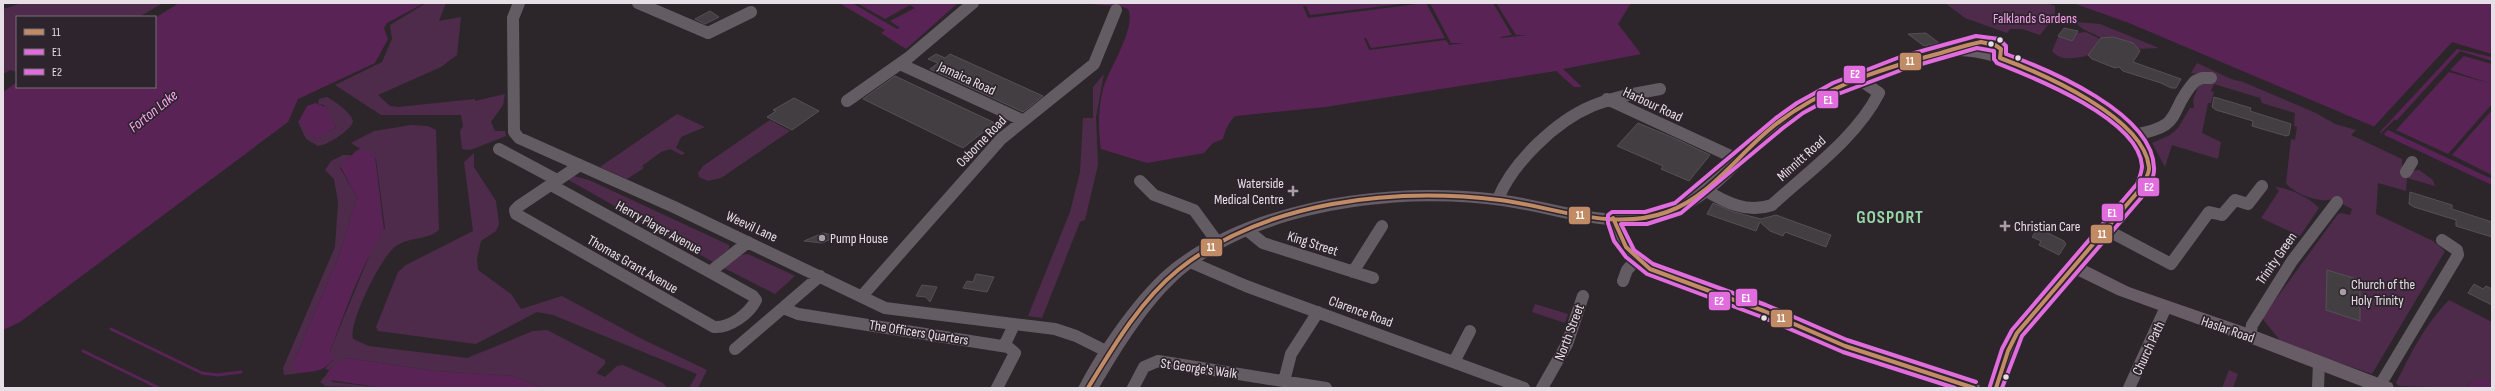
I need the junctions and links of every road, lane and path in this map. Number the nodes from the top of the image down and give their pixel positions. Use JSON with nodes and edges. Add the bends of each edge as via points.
{"nodes":[{"id":1,"x":519,"y":3,"type":"edge"},
{"id":2,"x":638,"y":3,"type":"edge"},
{"id":3,"x":973,"y":3,"type":"edge"},
{"id":4,"x":1116,"y":10,"type":"dead end"},
{"id":5,"x":751,"y":12,"type":"dead end"},
{"id":6,"x":900,"y":64,"type":"junction"},
{"id":7,"x":2025,"y":66,"type":"joint"},
{"id":8,"x":2211,"y":78,"type":"dead end"},
{"id":9,"x":1859,"y":79,"type":"junction"},
{"id":10,"x":1660,"y":89,"type":"dead end"},
{"id":11,"x":1607,"y":99,"type":"junction"},
{"id":12,"x":847,"y":100,"type":"dead end"},
{"id":13,"x":1022,"y":120,"type":"junction"},
{"id":14,"x":2133,"y":135,"type":"junction"},
{"id":15,"x":499,"y":149,"type":"dead end"},
{"id":16,"x":1737,"y":160,"type":"junction"},
{"id":17,"x":580,"y":165,"type":"junction"},
{"id":18,"x":1140,"y":181,"type":"dead end"},
{"id":19,"x":554,"y":182,"type":"junction"},
{"id":20,"x":2262,"y":186,"type":"dead end"},
{"id":21,"x":1703,"y":189,"type":"junction"},
{"id":22,"x":1498,"y":199,"type":"junction"},
{"id":23,"x":2337,"y":202,"type":"dead end"},
{"id":24,"x":1614,"y":218,"type":"junction"},
{"id":25,"x":1382,"y":226,"type":"dead end"},
{"id":26,"x":2106,"y":229,"type":"junction"},
{"id":27,"x":1247,"y":230,"type":"junction"},
{"id":28,"x":2442,"y":240,"type":"dead end"},
{"id":29,"x":748,"y":242,"type":"junction"},
{"id":30,"x":1218,"y":243,"type":"junction"},
{"id":31,"x":1188,"y":261,"type":"junction"},
{"id":32,"x":1635,"y":261,"type":"junction"},
{"id":33,"x":2073,"y":266,"type":"junction"},
{"id":34,"x":710,"y":272,"type":"junction"},
{"id":35,"x":1353,"y":272,"type":"junction"},
{"id":36,"x":820,"y":276,"type":"junction"},
{"id":37,"x":1373,"y":278,"type":"dead end"},
{"id":38,"x":1623,"y":281,"type":"dead end"},
{"id":39,"x":862,"y":296,"type":"junction"},
{"id":40,"x":1583,"y":296,"type":"dead end"},
{"id":41,"x":2166,"y":307,"type":"junction"},
{"id":42,"x":782,"y":308,"type":"junction"},
{"id":43,"x":1318,"y":312,"type":"junction"},
{"id":44,"x":1014,"y":325,"type":"junction"},
{"id":45,"x":1470,"y":331,"type":"dead end"},
{"id":46,"x":2250,"y":336,"type":"junction"},
{"id":47,"x":1004,"y":346,"type":"junction"},
{"id":48,"x":735,"y":349,"type":"dead end"},
{"id":49,"x":1110,"y":353,"type":"junction"},
{"id":50,"x":1454,"y":362,"type":"junction"},
{"id":51,"x":2319,"y":362,"type":"junction"},
{"id":52,"x":1284,"y":381,"type":"junction"},
{"id":53,"x":2383,"y":387,"type":"edge"},
{"id":54,"x":997,"y":388,"type":"edge"},
{"id":55,"x":1088,"y":388,"type":"edge"},
{"id":56,"x":1133,"y":388,"type":"edge"},
{"id":57,"x":1326,"y":388,"type":"edge"},
{"id":58,"x":1524,"y":388,"type":"edge"},
{"id":59,"x":1542,"y":388,"type":"edge"},
{"id":60,"x":1974,"y":388,"type":"edge"},
{"id":61,"x":1996,"y":388,"type":"edge"},
{"id":62,"x":2129,"y":388,"type":"edge"},
{"id":63,"x":2318,"y":388,"type":"edge"}],
"edges":[{"from":1,"to":17,"type":"street","name":"Weevil Lane","via":[[514,14],[514,133],[523,140]]},
{"from":2,"to":5,"type":"street","via":[[703,31],[711,32]]},
{"from":3,"to":6,"type":"street"},
{"from":4,"to":13,"type":"street","name":"Osborne Road","via":[[1094,64]]},
{"from":6,"to":12,"type":"street"},
{"from":6,"to":13,"type":"street","name":"Jamaica Road"},
{"from":7,"to":9,"type":"main road","via":[[1982,54],[1947,51],[1914,59]]},
{"from":7,"to":14,"type":"main road","via":[[2056,79],[2079,93]]},
{"from":8,"to":14,"type":"street","via":[[2203,77],[2194,81],[2178,111],[2166,126]]},
{"from":9,"to":16,"type":"main road","via":[[1819,96],[1794,112]]},
{"from":9,"to":21,"type":"street","name":"Minnitt Road","via":[[1879,93],[1873,105],[1851,133],[1772,205],[1762,209],[1747,208],[1728,202]]},
{"from":10,"to":11,"type":"street"},
{"from":11,"to":16,"type":"street","name":"Harbour Road"},
{"from":11,"to":22,"type":"street","name":"Harbour Road","via":[[1584,108],[1561,123],[1509,176]]},
{"from":13,"to":39,"type":"street","name":"Osborne Road"},
{"from":14,"to":26,"type":"main road","via":[[2140,142],[2148,160],[2147,179]]},
{"from":15,"to":19,"type":"street","name":"Henry Player Avenue"},
{"from":16,"to":21,"type":"main road"},
{"from":17,"to":19,"type":"street","name":"Thomas Grant Avenue"},
{"from":17,"to":29,"type":"street","name":"Weevil Lane"},
{"from":18,"to":30,"type":"street","via":[[1154,195],[1192,209]]},
{"from":19,"to":34,"type":"street","name":"Henry Player Avenue"},
{"from":19,"to":34,"type":"street","name":"Thomas Grant Avenue","via":[[519,206],[515,210],[516,214],[714,327],[721,328],[728,326],[756,300]]},
{"from":20,"to":26,"type":"street","via":[[2248,204],[2235,200],[2222,215],[2210,212],[2171,264]]},
{"from":21,"to":24,"type":"main road","via":[[1682,206],[1669,212],[1646,218]]},
{"from":22,"to":24,"type":"main road"},
{"from":22,"to":27,"type":"main road","via":[[1436,195],[1376,198],[1290,216]]},
{"from":23,"to":46,"type":"street","name":"Trinity Green","via":[[2292,261],[2252,325]]},
{"from":24,"to":32,"type":"street","via":[[1623,244]]},
{"from":25,"to":35,"type":"street"},
{"from":26,"to":33,"type":"main road"},
{"from":27,"to":30,"type":"main road"},
{"from":27,"to":35,"type":"street","name":"King Street","via":[[1263,243]]},
{"from":28,"to":53,"type":"street","via":[[2457,250],[2458,255]]},
{"from":29,"to":34,"type":"street","name":"Henry Player Avenue"},
{"from":29,"to":36,"type":"street","name":"Weevil Lane"},
{"from":30,"to":31,"type":"main road"},
{"from":31,"to":43,"type":"street","name":"Clarence Road","via":[[1220,276]]},
{"from":31,"to":49,"type":"main road","via":[[1166,281]]},
{"from":32,"to":38,"type":"street","via":[[1627,270]]},
{"from":32,"to":60,"type":"street","via":[[1764,311],[1845,346]]},
{"from":33,"to":41,"type":"main road","name":"Haslar Road","via":[[2123,291]]},
{"from":33,"to":61,"type":"main road","via":[[2017,333]]},
{"from":35,"to":37,"type":"street","name":"King Street"},
{"from":36,"to":39,"type":"street","name":"Weevil Lane"},
{"from":36,"to":42,"type":"street"},
{"from":39,"to":44,"type":"street","name":"Weevil Lane","via":[[893,310]]},
{"from":40,"to":59,"type":"street","name":"North Street","via":[[1567,344]]},
{"from":41,"to":46,"type":"main road","name":"Haslar Road"},
{"from":41,"to":62,"type":"street","name":"Church Path"},
{"from":42,"to":47,"type":"street","name":"The Officers Quarters","via":[[798,314]]},
{"from":42,"to":48,"type":"street"},
{"from":43,"to":50,"type":"street","name":"Clarence Road"},
{"from":43,"to":52,"type":"street","via":[[1291,354]]},
{"from":44,"to":47,"type":"street"},
{"from":44,"to":49,"type":"street","name":"Weevil Lane","via":[[1064,332]]},
{"from":45,"to":50,"type":"street"},
{"from":46,"to":51,"type":"main road","name":"Haslar Road"},
{"from":47,"to":54,"type":"street","via":[[1012,348],[1015,353]]},
{"from":49,"to":55,"type":"main road"},
{"from":50,"to":58,"type":"street","name":"Clarence Road"},
{"from":51,"to":53,"type":"main road","name":"Haslar Road"},
{"from":51,"to":63,"type":"street"},
{"from":52,"to":56,"type":"street","name":"St George's Walk","via":[[1155,361],[1141,369]]},
{"from":52,"to":57,"type":"street","name":"St George's Walk"}]}
